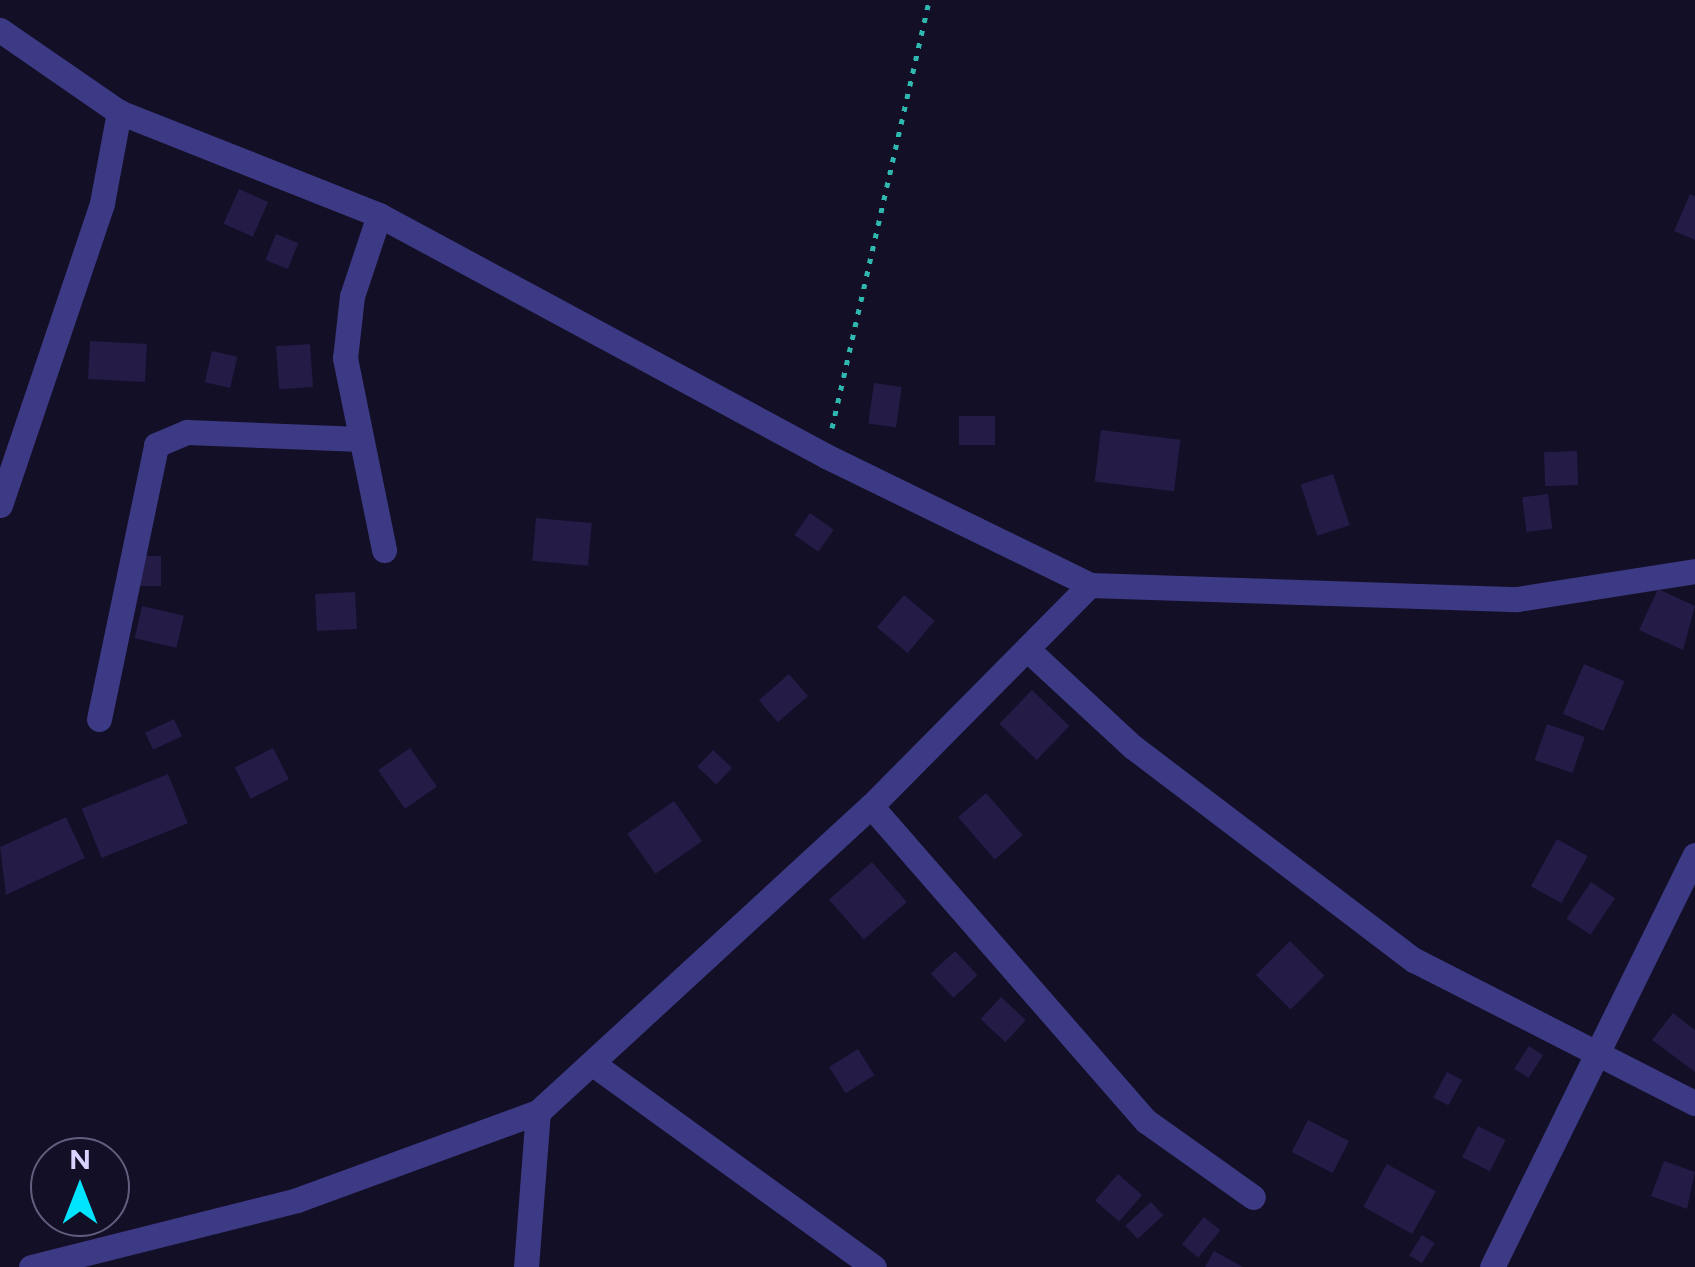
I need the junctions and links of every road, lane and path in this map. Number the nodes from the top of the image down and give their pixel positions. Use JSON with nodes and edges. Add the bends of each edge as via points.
{"nodes":[{"id":1,"x":929,"y":0,"type":"edge"},
{"id":2,"x":0,"y":30,"type":"edge"},
{"id":3,"x":119,"y":112,"type":"junction"},
{"id":4,"x":379,"y":215,"type":"junction"},
{"id":5,"x":361,"y":438,"type":"junction"},
{"id":6,"x":826,"y":456,"type":"junction"},
{"id":7,"x":0,"y":506,"type":"edge"},
{"id":8,"x":384,"y":550,"type":"dead end"},
{"id":9,"x":1695,"y":571,"type":"edge"},
{"id":10,"x":1090,"y":585,"type":"junction"},
{"id":11,"x":1027,"y":648,"type":"junction"},
{"id":12,"x":100,"y":719,"type":"dead end"},
{"id":13,"x":871,"y":806,"type":"junction"},
{"id":14,"x":1695,"y":855,"type":"edge"},
{"id":15,"x":1595,"y":1058,"type":"junction"},
{"id":16,"x":596,"y":1066,"type":"junction"},
{"id":17,"x":1695,"y":1104,"type":"edge"},
{"id":18,"x":538,"y":1112,"type":"junction"},
{"id":19,"x":1253,"y":1197,"type":"dead end"},
{"id":20,"x":31,"y":1267,"type":"edge"},
{"id":21,"x":526,"y":1267,"type":"edge"},
{"id":22,"x":874,"y":1267,"type":"edge"},
{"id":23,"x":1492,"y":1267,"type":"edge"}],
"edges":[{"from":1,"to":6,"type":"path"},
{"from":2,"to":3,"type":"street"},
{"from":3,"to":4,"type":"street"},
{"from":3,"to":7,"type":"street","via":[[102,203]]},
{"from":4,"to":5,"type":"street","via":[[345,330]]},
{"from":4,"to":6,"type":"street"},
{"from":5,"to":8,"type":"street"},
{"from":5,"to":12,"type":"street","via":[[187,432],[156,445]]},
{"from":6,"to":10,"type":"street"},
{"from":9,"to":10,"type":"street","via":[[1517,599]]},
{"from":10,"to":11,"type":"street"},
{"from":11,"to":13,"type":"street"},
{"from":11,"to":15,"type":"street","via":[[1133,748],[1292,873],[1414,960]]},
{"from":13,"to":16,"type":"street"},
{"from":13,"to":19,"type":"street","via":[[1146,1122]]},
{"from":14,"to":15,"type":"street"},
{"from":15,"to":17,"type":"street"},
{"from":15,"to":23,"type":"street"},
{"from":16,"to":18,"type":"street"},
{"from":16,"to":22,"type":"street"},
{"from":18,"to":20,"type":"street","via":[[297,1200]]},
{"from":18,"to":21,"type":"street"}]}
